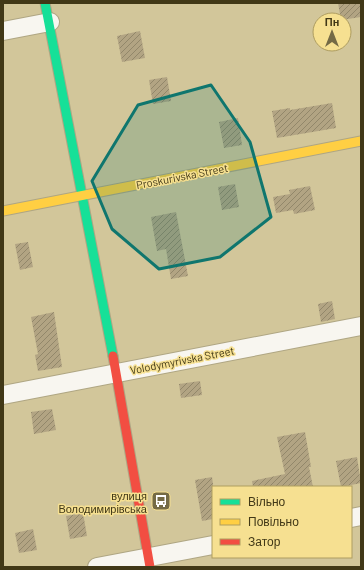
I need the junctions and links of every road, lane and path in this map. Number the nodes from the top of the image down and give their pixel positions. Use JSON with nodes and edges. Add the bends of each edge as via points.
{"nodes":[{"id":1,"x":45,"y":3,"type":"edge"},
{"id":2,"x":50,"y":22,"type":"junction"},
{"id":3,"x":3,"y":31,"type":"edge"},
{"id":4,"x":361,"y":141,"type":"edge"},
{"id":5,"x":81,"y":195,"type":"junction"},
{"id":6,"x":3,"y":211,"type":"edge"},
{"id":7,"x":361,"y":326,"type":"edge"},
{"id":8,"x":116,"y":373,"type":"junction"},
{"id":9,"x":3,"y":395,"type":"edge"},
{"id":10,"x":212,"y":544,"type":"edge"},
{"id":11,"x":149,"y":562,"type":"edge"},
{"id":12,"x":97,"y":567,"type":"edge"}],
"edges":[{"from":1,"to":2,"type":"street"},
{"from":2,"to":3,"type":"street"},
{"from":2,"to":5,"type":"street"},
{"from":4,"to":5,"type":"street","name":"Proskurivska Street"},
{"from":5,"to":6,"type":"street","name":"Proskurivska Street"},
{"from":5,"to":8,"type":"street"},
{"from":7,"to":8,"type":"street","name":"Volodymyrivska Street"},
{"from":8,"to":9,"type":"street","name":"Volodymyrivska Street"},
{"from":8,"to":11,"type":"street"},
{"from":10,"to":11,"type":"street"},
{"from":11,"to":12,"type":"street"}]}
